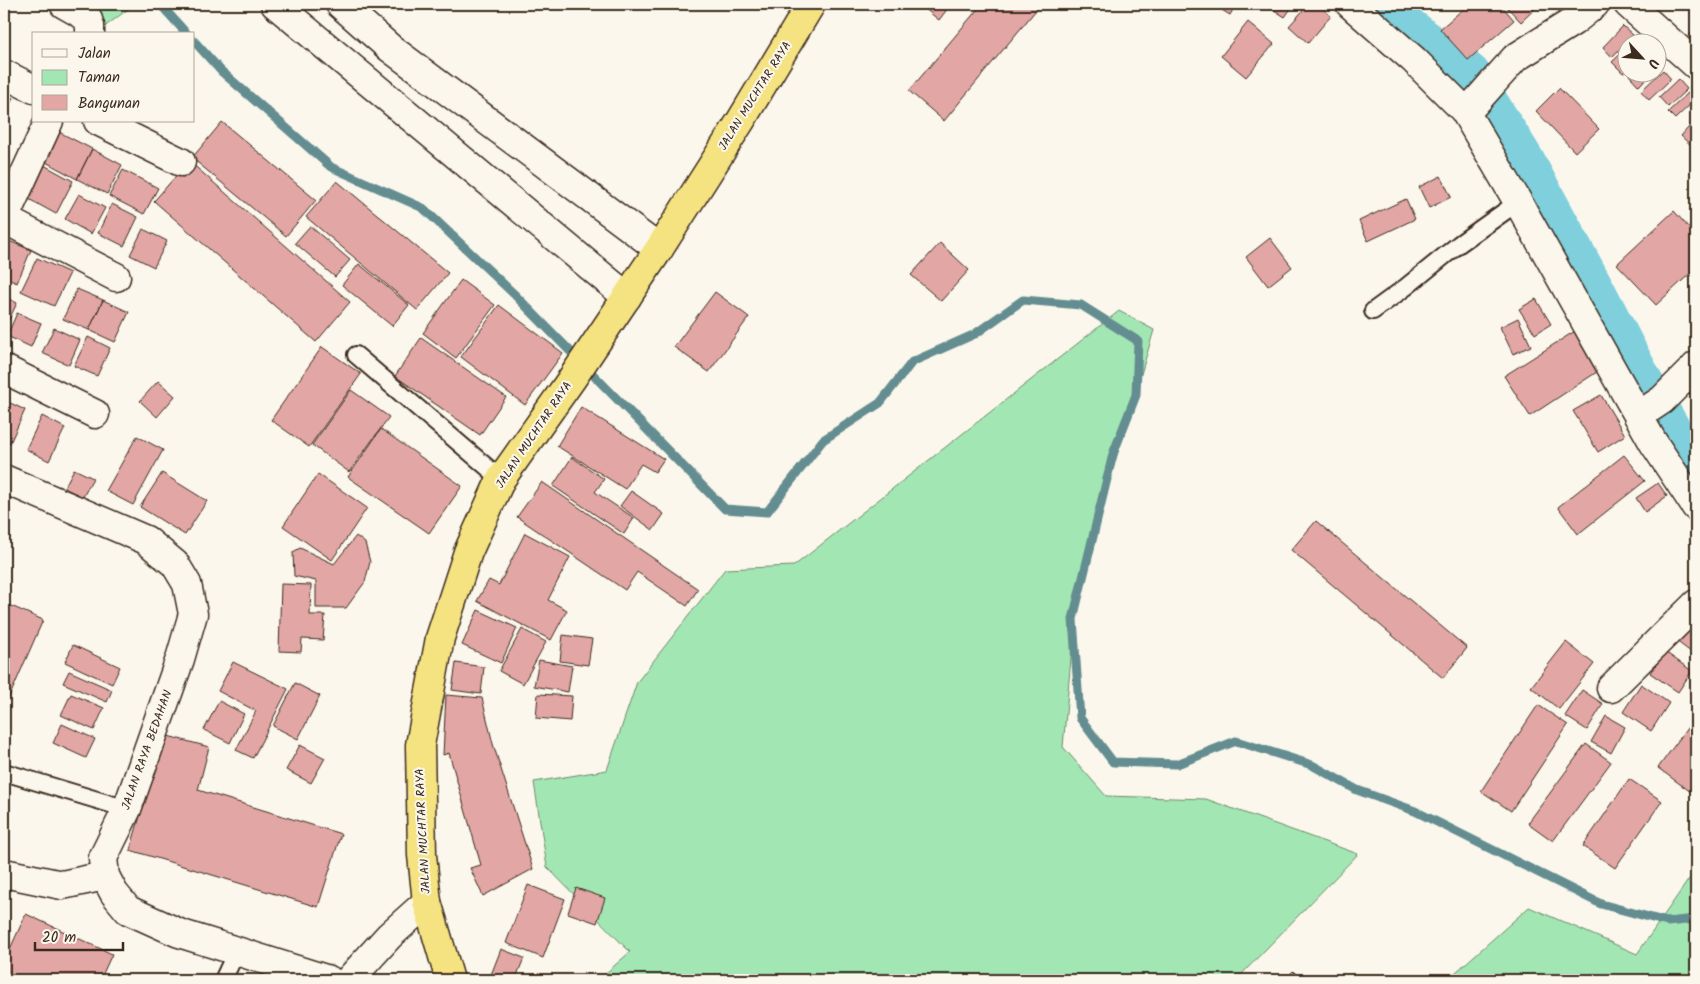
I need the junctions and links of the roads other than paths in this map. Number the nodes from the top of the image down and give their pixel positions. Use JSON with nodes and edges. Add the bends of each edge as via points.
{"nodes":[{"id":1,"x":64,"y":4,"type":"edge"},
{"id":2,"x":275,"y":4,"type":"edge"},
{"id":3,"x":340,"y":4,"type":"edge"},
{"id":4,"x":811,"y":4,"type":"edge"},
{"id":5,"x":1350,"y":4,"type":"edge"},
{"id":6,"x":1595,"y":4,"type":"edge"},
{"id":7,"x":1628,"y":4,"type":"edge"},
{"id":8,"x":90,"y":32,"type":"edge"},
{"id":9,"x":1696,"y":66,"type":"edge"},
{"id":10,"x":4,"y":74,"type":"edge"},
{"id":11,"x":32,"y":88,"type":"edge"},
{"id":12,"x":1469,"y":107,"type":"junction"},
{"id":13,"x":49,"y":122,"type":"edge"},
{"id":14,"x":100,"y":122,"type":"edge"},
{"id":15,"x":181,"y":162,"type":"dead end"},
{"id":16,"x":1518,"y":202,"type":"junction"},
{"id":17,"x":4,"y":219,"type":"edge"},
{"id":18,"x":659,"y":249,"type":"junction"},
{"id":19,"x":116,"y":277,"type":"dead end"},
{"id":20,"x":627,"y":297,"type":"junction"},
{"id":21,"x":1373,"y":311,"type":"dead end"},
{"id":22,"x":356,"y":355,"type":"dead end"},
{"id":23,"x":1696,"y":366,"type":"edge"},
{"id":24,"x":4,"y":369,"type":"edge"},
{"id":25,"x":1649,"y":408,"type":"junction"},
{"id":26,"x":96,"y":414,"type":"dead end"},
{"id":27,"x":501,"y":478,"type":"junction"},
{"id":28,"x":4,"y":479,"type":"edge"},
{"id":29,"x":1696,"y":506,"type":"edge"},
{"id":30,"x":1696,"y":604,"type":"edge"},
{"id":31,"x":1611,"y":688,"type":"dead end"},
{"id":32,"x":4,"y":772,"type":"edge"},
{"id":33,"x":127,"y":808,"type":"junction"},
{"id":34,"x":4,"y":873,"type":"edge"},
{"id":35,"x":105,"y":876,"type":"junction"},
{"id":36,"x":427,"y":902,"type":"junction"},
{"id":37,"x":237,"y":950,"type":"junction"},
{"id":38,"x":223,"y":980,"type":"edge"},
{"id":39,"x":329,"y":980,"type":"edge"},
{"id":40,"x":349,"y":980,"type":"edge"},
{"id":41,"x":450,"y":980,"type":"edge"}],
"edges":[{"from":1,"to":8,"type":"street","via":[[87,17]]},
{"from":2,"to":20,"type":"street"},
{"from":3,"to":18,"type":"street","via":[[390,48]]},
{"from":4,"to":18,"type":"highway","name":"JALAN MUCHTAR RAYA"},
{"from":5,"to":12,"type":"street"},
{"from":6,"to":12,"type":"street","via":[[1515,58]]},
{"from":7,"to":9,"type":"street"},
{"from":10,"to":11,"type":"street"},
{"from":12,"to":16,"type":"street"},
{"from":13,"to":17,"type":"street"},
{"from":14,"to":15,"type":"street"},
{"from":16,"to":21,"type":"lane"},
{"from":16,"to":25,"type":"street"},
{"from":17,"to":19,"type":"street"},
{"from":18,"to":20,"type":"highway","name":"JALAN MUCHTAR RAYA"},
{"from":20,"to":27,"type":"highway","name":"JALAN MUCHTAR RAYA"},
{"from":22,"to":27,"type":"lane"},
{"from":23,"to":25,"type":"street"},
{"from":24,"to":26,"type":"street"},
{"from":25,"to":29,"type":"street","via":[[1653,442]]},
{"from":27,"to":36,"type":"highway","name":"JALAN MUCHTAR RAYA","via":[[468,552],[440,638],[420,745],[422,855]]},
{"from":28,"to":33,"type":"street","name":"JALAN RAYA BEDAHAN","via":[[146,540],[175,564],[187,584],[192,614],[188,632]]},
{"from":30,"to":31,"type":"street"},
{"from":32,"to":33,"type":"lane"},
{"from":33,"to":35,"type":"street","name":"JALAN RAYA BEDAHAN","via":[[103,858]]},
{"from":34,"to":35,"type":"street","via":[[62,885]]},
{"from":35,"to":37,"type":"street","via":[[128,910],[192,937]]},
{"from":36,"to":40,"type":"street","via":[[389,936]]},
{"from":36,"to":41,"type":"highway","name":"JALAN MUCHTAR RAYA"},
{"from":37,"to":38,"type":"lane"},
{"from":37,"to":39,"type":"street"}]}
